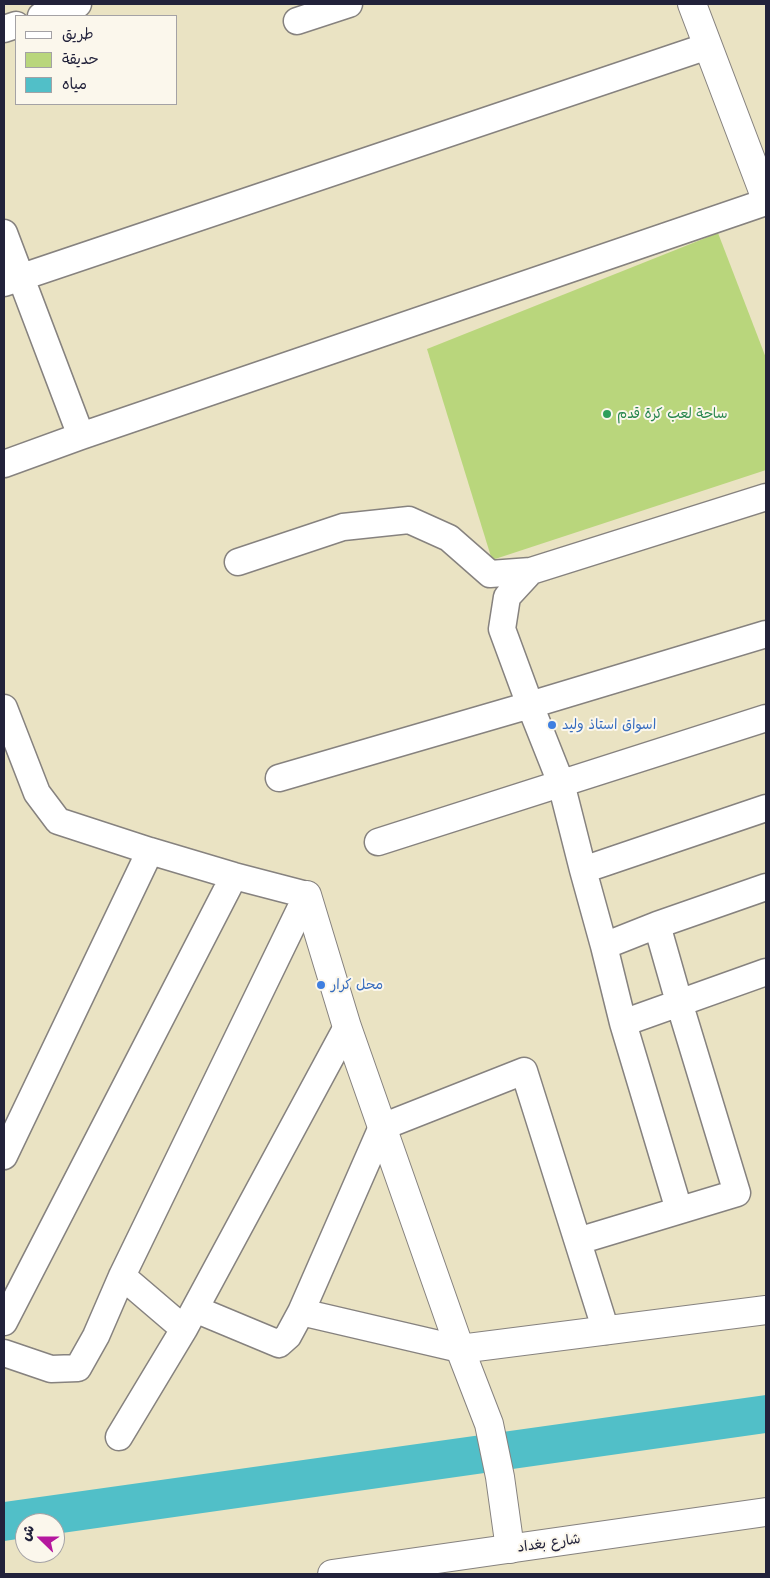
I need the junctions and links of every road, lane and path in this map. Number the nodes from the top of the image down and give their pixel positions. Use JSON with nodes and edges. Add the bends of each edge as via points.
{"nodes":[{"id":1,"x":78,"y":4,"type":"edge"},
{"id":2,"x":349,"y":4,"type":"edge"},
{"id":3,"x":692,"y":4,"type":"edge"},
{"id":4,"x":44,"y":15,"type":"edge"},
{"id":5,"x":297,"y":21,"type":"dead end"},
{"id":6,"x":708,"y":46,"type":"junction"},
{"id":7,"x":766,"y":200,"type":"edge"},
{"id":8,"x":4,"y":233,"type":"edge"},
{"id":9,"x":12,"y":281,"type":"edge"},
{"id":10,"x":81,"y":436,"type":"junction"},
{"id":11,"x":4,"y":464,"type":"edge"},
{"id":12,"x":766,"y":497,"type":"edge"},
{"id":13,"x":238,"y":562,"type":"dead end"},
{"id":14,"x":531,"y":571,"type":"junction"},
{"id":15,"x":766,"y":634,"type":"edge"},
{"id":16,"x":530,"y":705,"type":"junction"},
{"id":17,"x":4,"y":708,"type":"edge"},
{"id":18,"x":766,"y":718,"type":"edge"},
{"id":19,"x":279,"y":778,"type":"dead end"},
{"id":20,"x":561,"y":783,"type":"junction"},
{"id":21,"x":766,"y":808,"type":"edge"},
{"id":22,"x":378,"y":842,"type":"dead end"},
{"id":23,"x":150,"y":850,"type":"junction"},
{"id":24,"x":582,"y":870,"type":"junction"},
{"id":25,"x":234,"y":876,"type":"junction"},
{"id":26,"x":766,"y":887,"type":"edge"},
{"id":27,"x":307,"y":895,"type":"junction"},
{"id":28,"x":657,"y":925,"type":"junction"},
{"id":29,"x":604,"y":946,"type":"junction"},
{"id":30,"x":766,"y":973,"type":"edge"},
{"id":31,"x":679,"y":1002,"type":"junction"},
{"id":32,"x":623,"y":1023,"type":"junction"},
{"id":33,"x":348,"y":1027,"type":"junction"},
{"id":34,"x":382,"y":1127,"type":"junction"},
{"id":35,"x":4,"y":1156,"type":"edge"},
{"id":36,"x":679,"y":1210,"type":"junction"},
{"id":37,"x":578,"y":1241,"type":"junction"},
{"id":38,"x":122,"y":1276,"type":"junction"},
{"id":39,"x":766,"y":1310,"type":"edge"},
{"id":40,"x":301,"y":1312,"type":"junction"},
{"id":41,"x":189,"y":1319,"type":"junction"},
{"id":42,"x":4,"y":1322,"type":"edge"},
{"id":43,"x":606,"y":1331,"type":"junction"},
{"id":44,"x":460,"y":1350,"type":"junction"},
{"id":45,"x":4,"y":1353,"type":"edge"},
{"id":46,"x":119,"y":1437,"type":"dead end"},
{"id":47,"x":766,"y":1512,"type":"edge"},
{"id":48,"x":510,"y":1549,"type":"junction"},
{"id":49,"x":332,"y":1574,"type":"edge"}],
"edges":[{"from":1,"to":4,"type":"street"},
{"from":2,"to":5,"type":"street"},
{"from":3,"to":6,"type":"main road"},
{"from":6,"to":7,"type":"main road"},
{"from":6,"to":9,"type":"street"},
{"from":7,"to":10,"type":"street"},
{"from":8,"to":9,"type":"street"},
{"from":9,"to":10,"type":"street"},
{"from":10,"to":11,"type":"street"},
{"from":12,"to":14,"type":"street"},
{"from":13,"to":14,"type":"street","via":[[343,527],[409,520],[449,538],[490,574]]},
{"from":14,"to":16,"type":"street","via":[[506,597],[502,629]]},
{"from":15,"to":16,"type":"street"},
{"from":16,"to":19,"type":"street"},
{"from":16,"to":20,"type":"street"},
{"from":17,"to":23,"type":"street","via":[[37,793],[58,821]]},
{"from":18,"to":20,"type":"street"},
{"from":20,"to":22,"type":"street"},
{"from":20,"to":24,"type":"street"},
{"from":21,"to":24,"type":"street"},
{"from":23,"to":25,"type":"street"},
{"from":23,"to":35,"type":"street"},
{"from":24,"to":29,"type":"street"},
{"from":25,"to":27,"type":"street"},
{"from":25,"to":42,"type":"street"},
{"from":26,"to":28,"type":"street"},
{"from":27,"to":33,"type":"main road"},
{"from":27,"to":38,"type":"street"},
{"from":28,"to":29,"type":"street"},
{"from":28,"to":31,"type":"street"},
{"from":29,"to":32,"type":"street"},
{"from":30,"to":31,"type":"street"},
{"from":31,"to":32,"type":"street"},
{"from":31,"to":36,"type":"street","via":[[737,1193]]},
{"from":32,"to":36,"type":"street"},
{"from":33,"to":34,"type":"main road"},
{"from":33,"to":41,"type":"street"},
{"from":34,"to":37,"type":"street","via":[[524,1071]]},
{"from":34,"to":40,"type":"street"},
{"from":34,"to":44,"type":"main road"},
{"from":36,"to":37,"type":"street"},
{"from":37,"to":43,"type":"street"},
{"from":38,"to":41,"type":"street"},
{"from":38,"to":45,"type":"street","via":[[78,1368],[52,1369]]},
{"from":39,"to":43,"type":"main road"},
{"from":40,"to":41,"type":"street","via":[[288,1336],[279,1344]]},
{"from":40,"to":44,"type":"street"},
{"from":41,"to":46,"type":"street"},
{"from":43,"to":44,"type":"main road"},
{"from":44,"to":48,"type":"main road","via":[[489,1424]]},
{"from":47,"to":48,"type":"main road","name":"شارع بغداد"},
{"from":48,"to":49,"type":"main road","name":"شارع بغداد"}]}
